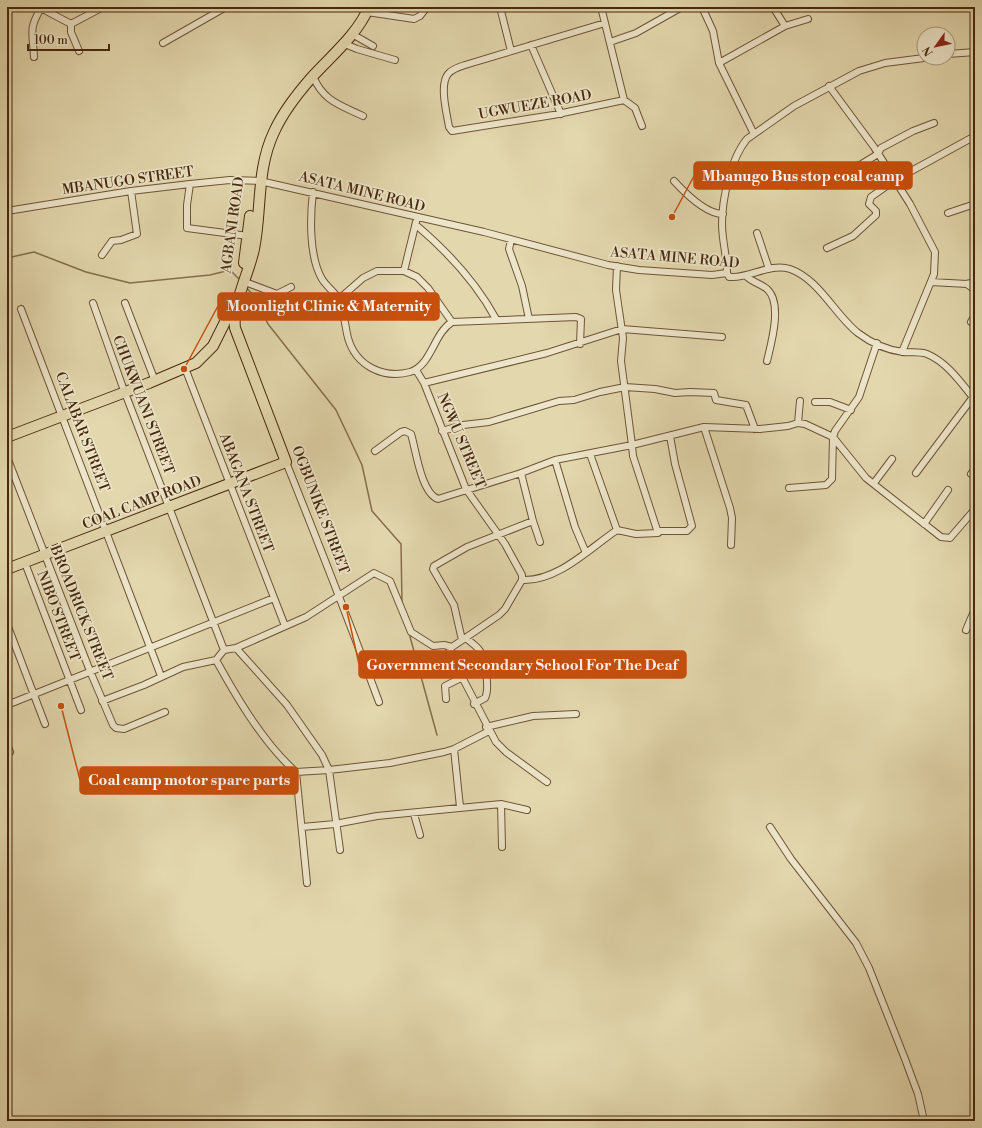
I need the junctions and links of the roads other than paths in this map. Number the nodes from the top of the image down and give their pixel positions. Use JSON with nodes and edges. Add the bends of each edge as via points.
{"nodes":[{"id":1,"x":103,"y":7,"type":"edge"},
{"id":2,"x":226,"y":7,"type":"edge"},
{"id":3,"x":427,"y":7,"type":"edge"},
{"id":4,"x":500,"y":7,"type":"edge"},
{"id":5,"x":601,"y":7,"type":"edge"},
{"id":6,"x":682,"y":7,"type":"edge"},
{"id":7,"x":702,"y":7,"type":"edge"},
{"id":8,"x":773,"y":7,"type":"edge"},
{"id":9,"x":40,"y":8,"type":"edge"},
{"id":10,"x":366,"y":9,"type":"edge"},
{"id":11,"x":808,"y":19,"type":"dead end"},
{"id":12,"x":605,"y":23,"type":"junction"},
{"id":13,"x":71,"y":24,"type":"junction"},
{"id":14,"x":785,"y":26,"type":"junction"},
{"id":15,"x":352,"y":34,"type":"junction"},
{"id":16,"x":610,"y":42,"type":"junction"},
{"id":17,"x":163,"y":44,"type":"dead end"},
{"id":18,"x":345,"y":44,"type":"junction"},
{"id":19,"x":531,"y":45,"type":"junction"},
{"id":20,"x":373,"y":46,"type":"dead end"},
{"id":21,"x":80,"y":51,"type":"dead end"},
{"id":22,"x":511,"y":51,"type":"junction"},
{"id":23,"x":975,"y":52,"type":"edge"},
{"id":24,"x":956,"y":53,"type":"edge"},
{"id":25,"x":34,"y":57,"type":"dead end"},
{"id":26,"x":916,"y":59,"type":"edge"},
{"id":27,"x":396,"y":60,"type":"dead end"},
{"id":28,"x":720,"y":63,"type":"junction"},
{"id":29,"x":313,"y":76,"type":"junction"},
{"id":30,"x":830,"y":86,"type":"junction"},
{"id":31,"x":624,"y":100,"type":"junction"},
{"id":32,"x":561,"y":114,"type":"junction"},
{"id":33,"x":363,"y":116,"type":"dead end"},
{"id":34,"x":934,"y":123,"type":"dead end"},
{"id":35,"x":642,"y":126,"type":"dead end"},
{"id":36,"x":754,"y":134,"type":"junction"},
{"id":37,"x":975,"y":136,"type":"edge"},
{"id":38,"x":878,"y":154,"type":"junction"},
{"id":39,"x":895,"y":180,"type":"junction"},
{"id":40,"x":257,"y":181,"type":"junction"},
{"id":41,"x":674,"y":181,"type":"dead end"},
{"id":42,"x":190,"y":184,"type":"junction"},
{"id":43,"x":787,"y":186,"type":"dead end"},
{"id":44,"x":131,"y":191,"type":"junction"},
{"id":45,"x":313,"y":192,"type":"junction"},
{"id":46,"x":975,"y":204,"type":"edge"},
{"id":47,"x":7,"y":211,"type":"edge"},
{"id":48,"x":948,"y":213,"type":"dead end"},
{"id":49,"x":723,"y":214,"type":"junction"},
{"id":50,"x":415,"y":217,"type":"junction"},
{"id":51,"x":416,"y":225,"type":"junction"},
{"id":52,"x":757,"y":233,"type":"dead end"},
{"id":53,"x":248,"y":236,"type":"junction"},
{"id":54,"x":511,"y":240,"type":"junction"},
{"id":55,"x":827,"y":248,"type":"dead end"},
{"id":56,"x":102,"y":255,"type":"dead end"},
{"id":57,"x":617,"y":266,"type":"junction"},
{"id":58,"x":769,"y":269,"type":"junction"},
{"id":59,"x":404,"y":271,"type":"junction"},
{"id":60,"x":727,"y":273,"type":"junction"},
{"id":61,"x":746,"y":276,"type":"junction"},
{"id":62,"x":931,"y":282,"type":"junction"},
{"id":63,"x":975,"y":282,"type":"edge"},
{"id":64,"x":242,"y":283,"type":"junction"},
{"id":65,"x":967,"y":284,"type":"junction"},
{"id":66,"x":291,"y":287,"type":"dead end"},
{"id":67,"x":975,"y":290,"type":"edge"},
{"id":68,"x":339,"y":300,"type":"junction"},
{"id":69,"x":93,"y":303,"type":"dead end"},
{"id":70,"x":125,"y":303,"type":"dead end"},
{"id":71,"x":21,"y":309,"type":"dead end"},
{"id":72,"x":975,"y":315,"type":"edge"},
{"id":73,"x":496,"y":319,"type":"junction"},
{"id":74,"x":529,"y":319,"type":"junction"},
{"id":75,"x":452,"y":322,"type":"junction"},
{"id":76,"x":971,"y":322,"type":"dead end"},
{"id":77,"x":224,"y":324,"type":"junction"},
{"id":78,"x":235,"y":328,"type":"junction"},
{"id":79,"x":622,"y":329,"type":"junction"},
{"id":80,"x":722,"y":338,"type":"dead end"},
{"id":81,"x":877,"y":343,"type":"junction"},
{"id":82,"x":580,"y":344,"type":"junction"},
{"id":83,"x":902,"y":352,"type":"junction"},
{"id":84,"x":767,"y":361,"type":"dead end"},
{"id":85,"x":185,"y":368,"type":"junction"},
{"id":86,"x":416,"y":370,"type":"junction"},
{"id":87,"x":155,"y":380,"type":"junction"},
{"id":88,"x":424,"y":383,"type":"junction"},
{"id":89,"x":625,"y":387,"type":"junction"},
{"id":90,"x":125,"y":392,"type":"junction"},
{"id":91,"x":974,"y":399,"type":"edge"},
{"id":92,"x":800,"y":401,"type":"dead end"},
{"id":93,"x":814,"y":402,"type":"dead end"},
{"id":94,"x":851,"y":410,"type":"junction"},
{"id":95,"x":63,"y":416,"type":"junction"},
{"id":96,"x":798,"y":423,"type":"junction"},
{"id":97,"x":704,"y":427,"type":"junction"},
{"id":98,"x":755,"y":429,"type":"junction"},
{"id":99,"x":442,"y":431,"type":"junction"},
{"id":100,"x":670,"y":436,"type":"junction"},
{"id":101,"x":7,"y":437,"type":"edge"},
{"id":102,"x":833,"y":438,"type":"junction"},
{"id":103,"x":632,"y":445,"type":"junction"},
{"id":104,"x":375,"y":451,"type":"dead end"},
{"id":105,"x":590,"y":454,"type":"junction"},
{"id":106,"x":7,"y":457,"type":"edge"},
{"id":107,"x":892,"y":459,"type":"dead end"},
{"id":108,"x":555,"y":460,"type":"junction"},
{"id":109,"x":286,"y":462,"type":"junction"},
{"id":110,"x":521,"y":473,"type":"junction"},
{"id":111,"x":916,"y":474,"type":"dead end"},
{"id":112,"x":874,"y":483,"type":"junction"},
{"id":113,"x":230,"y":484,"type":"junction"},
{"id":114,"x":789,"y":488,"type":"dead end"},
{"id":115,"x":466,"y":489,"type":"junction"},
{"id":116,"x":948,"y":490,"type":"dead end"},
{"id":117,"x":169,"y":507,"type":"junction"},
{"id":118,"x":975,"y":509,"type":"edge"},
{"id":119,"x":533,"y":521,"type":"junction"},
{"id":120,"x":924,"y":524,"type":"junction"},
{"id":121,"x":617,"y":530,"type":"junction"},
{"id":122,"x":107,"y":531,"type":"junction"},
{"id":123,"x":659,"y":531,"type":"junction"},
{"id":124,"x":498,"y":534,"type":"junction"},
{"id":125,"x":540,"y":542,"type":"dead end"},
{"id":126,"x":731,"y":545,"type":"dead end"},
{"id":127,"x":586,"y":553,"type":"junction"},
{"id":128,"x":44,"y":555,"type":"junction"},
{"id":129,"x":25,"y":563,"type":"junction"},
{"id":130,"x":7,"y":569,"type":"edge"},
{"id":131,"x":522,"y":580,"type":"junction"},
{"id":132,"x":340,"y":596,"type":"junction"},
{"id":133,"x":274,"y":598,"type":"junction"},
{"id":134,"x":975,"y":608,"type":"edge"},
{"id":135,"x":213,"y":622,"type":"junction"},
{"id":136,"x":7,"y":624,"type":"edge"},
{"id":137,"x":285,"y":626,"type":"junction"},
{"id":138,"x":966,"y":630,"type":"dead end"},
{"id":139,"x":464,"y":639,"type":"junction"},
{"id":140,"x":452,"y":647,"type":"junction"},
{"id":141,"x":150,"y":648,"type":"junction"},
{"id":142,"x":236,"y":648,"type":"junction"},
{"id":143,"x":224,"y":650,"type":"junction"},
{"id":144,"x":216,"y":660,"type":"junction"},
{"id":145,"x":90,"y":671,"type":"junction"},
{"id":146,"x":161,"y":676,"type":"junction"},
{"id":147,"x":461,"y":678,"type":"junction"},
{"id":148,"x":70,"y":679,"type":"junction"},
{"id":149,"x":33,"y":694,"type":"junction"},
{"id":150,"x":446,"y":699,"type":"dead end"},
{"id":151,"x":102,"y":700,"type":"junction"},
{"id":152,"x":379,"y":702,"type":"dead end"},
{"id":153,"x":474,"y":704,"type":"junction"},
{"id":154,"x":7,"y":705,"type":"edge"},
{"id":155,"x":81,"y":710,"type":"dead end"},
{"id":156,"x":165,"y":712,"type":"dead end"},
{"id":157,"x":576,"y":714,"type":"dead end"},
{"id":158,"x":45,"y":724,"type":"dead end"},
{"id":159,"x":488,"y":729,"type":"junction"},
{"id":160,"x":7,"y":744,"type":"edge"},
{"id":161,"x":454,"y":749,"type":"junction"},
{"id":162,"x":10,"y":752,"type":"dead end"},
{"id":163,"x":329,"y":770,"type":"junction"},
{"id":164,"x":296,"y":772,"type":"junction"},
{"id":165,"x":547,"y":782,"type":"dead end"},
{"id":166,"x":501,"y":804,"type":"junction"},
{"id":167,"x":460,"y":807,"type":"junction"},
{"id":168,"x":527,"y":810,"type":"dead end"},
{"id":169,"x":414,"y":814,"type":"junction"},
{"id":170,"x":335,"y":824,"type":"junction"},
{"id":171,"x":302,"y":827,"type":"junction"},
{"id":172,"x":770,"y":827,"type":"dead end"},
{"id":173,"x":420,"y":835,"type":"dead end"},
{"id":174,"x":502,"y":847,"type":"dead end"},
{"id":175,"x":340,"y":850,"type":"dead end"},
{"id":176,"x":307,"y":883,"type":"dead end"},
{"id":177,"x":924,"y":1121,"type":"edge"}],
"edges":[{"from":1,"to":13,"type":"street"},
{"from":2,"to":17,"type":"street"},
{"from":3,"to":10,"type":"street","via":[[414,19]]},
{"from":4,"to":22,"type":"street"},
{"from":5,"to":12,"type":"street"},
{"from":6,"to":16,"type":"street","via":[[636,33]]},
{"from":7,"to":28,"type":"street","via":[[713,31]]},
{"from":8,"to":14,"type":"street"},
{"from":9,"to":13,"type":"street"},
{"from":9,"to":25,"type":"street","via":[[32,22]]},
{"from":10,"to":15,"type":"main road","name":"AGBANI ROAD"},
{"from":10,"to":40,"type":"main road","name":"AGBANI ROAD","via":[[309,72],[278,114],[261,148]]},
{"from":11,"to":14,"type":"street"},
{"from":12,"to":16,"type":"street"},
{"from":12,"to":19,"type":"street"},
{"from":13,"to":21,"type":"street","via":[[71,32]]},
{"from":14,"to":28,"type":"street"},
{"from":15,"to":18,"type":"main road","name":"AGBANI ROAD"},
{"from":15,"to":20,"type":"street"},
{"from":16,"to":31,"type":"street"},
{"from":18,"to":27,"type":"street"},
{"from":18,"to":29,"type":"main road","name":"AGBANI ROAD"},
{"from":19,"to":22,"type":"street"},
{"from":19,"to":32,"type":"street"},
{"from":22,"to":32,"type":"street","name":"UGWUEZE ROAD","via":[[465,64],[447,75],[444,86],[449,129],[452,131]]},
{"from":23,"to":24,"type":"street"},
{"from":26,"to":30,"type":"street","via":[[873,66]]},
{"from":28,"to":36,"type":"street"},
{"from":29,"to":33,"type":"street","via":[[323,94],[333,102]]},
{"from":29,"to":40,"type":"main road","name":"AGBANI ROAD","via":[[292,102],[274,131]]},
{"from":30,"to":36,"type":"street","via":[[794,106]]},
{"from":30,"to":38,"type":"street"},
{"from":31,"to":32,"type":"street","name":"UGWUEZE ROAD"},
{"from":31,"to":35,"type":"street","via":[[635,108]]},
{"from":34,"to":38,"type":"street","via":[[881,148]]},
{"from":36,"to":49,"type":"street","via":[[742,146],[735,161]]},
{"from":37,"to":39,"type":"street"},
{"from":38,"to":39,"type":"street"},
{"from":38,"to":43,"type":"street","via":[[860,166],[823,173]]},
{"from":39,"to":55,"type":"street","via":[[868,200],[876,215],[853,236]]},
{"from":39,"to":62,"type":"street","via":[[935,252],[936,263]]},
{"from":40,"to":42,"type":"street","name":"MBANUGO STREET","via":[[230,180]]},
{"from":40,"to":45,"type":"street","name":"ASATA MINE ROAD"},
{"from":40,"to":53,"type":"main road","name":"AGBANI ROAD"},
{"from":40,"to":64,"type":"main road","name":"AGBANI ROAD","via":[[254,248]]},
{"from":41,"to":49,"type":"street","via":[[696,201],[714,213]]},
{"from":42,"to":44,"type":"street","name":"MBANUGO STREET"},
{"from":42,"to":53,"type":"street","via":[[187,228]]},
{"from":44,"to":47,"type":"street","name":"MBANUGO STREET"},
{"from":44,"to":56,"type":"street","via":[[137,234],[112,241]]},
{"from":45,"to":50,"type":"street","name":"ASATA MINE ROAD"},
{"from":45,"to":68,"type":"street","via":[[310,221],[313,248],[325,284]]},
{"from":46,"to":48,"type":"street"},
{"from":49,"to":60,"type":"street"},
{"from":50,"to":51,"type":"street"},
{"from":50,"to":54,"type":"street","name":"ASATA MINE ROAD"},
{"from":51,"to":59,"type":"street"},
{"from":51,"to":73,"type":"street","via":[[476,287]]},
{"from":52,"to":58,"type":"street"},
{"from":53,"to":64,"type":"main road","name":"AGBANI ROAD"},
{"from":54,"to":57,"type":"street","name":"ASATA MINE ROAD"},
{"from":54,"to":74,"type":"street","via":[[509,249],[522,286]]},
{"from":57,"to":60,"type":"street","name":"ASATA MINE ROAD","via":[[712,275]]},
{"from":57,"to":79,"type":"street","via":[[616,290]]},
{"from":58,"to":61,"type":"street","name":"ASATA MINE ROAD"},
{"from":58,"to":81,"type":"street","name":"ASATA MINE ROAD","via":[[788,268],[798,273],[819,291],[847,323]]},
{"from":59,"to":68,"type":"street","via":[[377,271],[363,278]]},
{"from":59,"to":75,"type":"street","via":[[417,277],[428,288]]},
{"from":60,"to":61,"type":"street","name":"ASATA MINE ROAD","via":[[729,277]]},
{"from":61,"to":84,"type":"street","via":[[753,283],[766,288],[773,301],[775,324]]},
{"from":62,"to":65,"type":"street"},
{"from":62,"to":83,"type":"street"},
{"from":63,"to":65,"type":"street"},
{"from":64,"to":66,"type":"street","via":[[277,294]]},
{"from":64,"to":77,"type":"main road","name":"AGBANI ROAD"},
{"from":64,"to":78,"type":"main road","name":"AGBANI ROAD","via":[[235,314]]},
{"from":65,"to":67,"type":"street"},
{"from":68,"to":86,"type":"street","via":[[349,340],[359,359],[381,372],[401,374]]},
{"from":69,"to":90,"type":"street","name":"CHUKWUANI STREET"},
{"from":70,"to":87,"type":"street"},
{"from":71,"to":95,"type":"street","name":"CALABAR STREET"},
{"from":72,"to":76,"type":"street"},
{"from":73,"to":74,"type":"street"},
{"from":73,"to":75,"type":"street"},
{"from":74,"to":82,"type":"street","via":[[576,316],[581,319]]},
{"from":75,"to":86,"type":"street"},
{"from":77,"to":78,"type":"main road"},
{"from":77,"to":85,"type":"main road","name":"AGBANI ROAD","via":[[208,352],[196,363]]},
{"from":78,"to":109,"type":"main road","name":"OGBUNIKE STREET"},
{"from":79,"to":80,"type":"street"},
{"from":79,"to":82,"type":"street"},
{"from":79,"to":89,"type":"street","via":[[621,361]]},
{"from":81,"to":83,"type":"street","name":"ASATA MINE ROAD"},
{"from":81,"to":94,"type":"street","via":[[859,397]]},
{"from":82,"to":88,"type":"street"},
{"from":83,"to":91,"type":"street","name":"ASATA MINE ROAD","via":[[930,356],[956,377]]},
{"from":85,"to":87,"type":"main road","name":"AGBANI ROAD"},
{"from":85,"to":113,"type":"street","name":"ABAGANA STREET"},
{"from":86,"to":88,"type":"street","name":"NGWU STREET"},
{"from":87,"to":90,"type":"main road","name":"AGBANI ROAD"},
{"from":88,"to":99,"type":"street","name":"NGWU STREET"},
{"from":89,"to":98,"type":"street","via":[[655,389],[675,394],[714,393],[716,400],[746,404]]},
{"from":89,"to":99,"type":"street","via":[[574,400],[559,401],[489,422]]},
{"from":89,"to":103,"type":"street"},
{"from":90,"to":95,"type":"main road","name":"AGBANI ROAD"},
{"from":90,"to":117,"type":"street","name":"CHUKWUANI STREET"},
{"from":91,"to":111,"type":"street"},
{"from":92,"to":96,"type":"street"},
{"from":93,"to":94,"type":"street","via":[[830,402]]},
{"from":94,"to":102,"type":"street","via":[[837,426]]},
{"from":95,"to":101,"type":"main road","name":"AGBANI ROAD"},
{"from":95,"to":122,"type":"street","name":"CALABAR STREET"},
{"from":96,"to":98,"type":"street"},
{"from":96,"to":102,"type":"street"},
{"from":97,"to":98,"type":"street"},
{"from":97,"to":100,"type":"street"},
{"from":97,"to":126,"type":"street","via":[[730,508]]},
{"from":99,"to":115,"type":"street","name":"NGWU STREET"},
{"from":100,"to":103,"type":"street"},
{"from":100,"to":123,"type":"street","via":[[692,526],[687,531]]},
{"from":102,"to":112,"type":"street","via":[[864,475]]},
{"from":102,"to":114,"type":"street","via":[[832,479],[826,485]]},
{"from":103,"to":105,"type":"street"},
{"from":103,"to":123,"type":"street","via":[[633,456]]},
{"from":104,"to":115,"type":"street","via":[[401,432],[407,432],[411,434],[422,478],[433,497],[438,499]]},
{"from":105,"to":108,"type":"street"},
{"from":105,"to":121,"type":"street"},
{"from":106,"to":128,"type":"street","name":"BROADRICK STREET"},
{"from":107,"to":112,"type":"street"},
{"from":108,"to":110,"type":"street"},
{"from":108,"to":127,"type":"street","via":[[575,527]]},
{"from":109,"to":113,"type":"main road","name":"COAL CAMP ROAD"},
{"from":109,"to":132,"type":"street","name":"OGBUNIKE STREET"},
{"from":110,"to":115,"type":"street"},
{"from":110,"to":119,"type":"street"},
{"from":112,"to":120,"type":"street"},
{"from":113,"to":117,"type":"main road","name":"COAL CAMP ROAD"},
{"from":113,"to":133,"type":"street","name":"ABAGANA STREET"},
{"from":115,"to":124,"type":"street","name":"NGWU STREET"},
{"from":116,"to":120,"type":"street"},
{"from":117,"to":122,"type":"main road","name":"COAL CAMP ROAD"},
{"from":117,"to":135,"type":"street","name":"CHUKWUANI STREET"},
{"from":118,"to":120,"type":"street","via":[[950,538],[941,537]]},
{"from":119,"to":124,"type":"street"},
{"from":119,"to":125,"type":"street"},
{"from":121,"to":123,"type":"street","via":[[636,534]]},
{"from":121,"to":127,"type":"street"},
{"from":122,"to":128,"type":"main road","name":"COAL CAMP ROAD"},
{"from":122,"to":141,"type":"street","name":"CALABAR STREET"},
{"from":124,"to":131,"type":"street","name":"NGWU STREET","via":[[517,563]]},
{"from":124,"to":139,"type":"street","via":[[467,547],[434,566],[454,605]]},
{"from":127,"to":131,"type":"street","via":[[567,566]]},
{"from":128,"to":129,"type":"main road","name":"COAL CAMP ROAD"},
{"from":128,"to":145,"type":"street","name":"BROADRICK STREET"},
{"from":129,"to":130,"type":"main road","name":"COAL CAMP ROAD"},
{"from":129,"to":148,"type":"street","name":"NIBO STREET"},
{"from":131,"to":139,"type":"street","via":[[499,615]]},
{"from":132,"to":137,"type":"street","via":[[306,617]]},
{"from":132,"to":140,"type":"street","via":[[374,573],[390,581],[411,632],[434,646]]},
{"from":132,"to":152,"type":"street","name":"OGBUNIKE STREET"},
{"from":133,"to":135,"type":"street"},
{"from":133,"to":137,"type":"street","name":"ABAGANA STREET"},
{"from":134,"to":138,"type":"street"},
{"from":135,"to":141,"type":"street"},
{"from":135,"to":143,"type":"street","name":"CHUKWUANI STREET"},
{"from":136,"to":149,"type":"street"},
{"from":137,"to":142,"type":"street"},
{"from":139,"to":140,"type":"street"},
{"from":139,"to":153,"type":"street","via":[[480,650],[487,685],[485,698]]},
{"from":140,"to":147,"type":"street","via":[[449,652]]},
{"from":141,"to":145,"type":"street"},
{"from":141,"to":146,"type":"street","name":"CALABAR STREET"},
{"from":142,"to":143,"type":"street"},
{"from":142,"to":163,"type":"street","via":[[298,720]]},
{"from":143,"to":144,"type":"street"},
{"from":144,"to":146,"type":"street","via":[[183,667]]},
{"from":144,"to":164,"type":"street","via":[[254,721],[285,762]]},
{"from":145,"to":148,"type":"street"},
{"from":145,"to":151,"type":"street","name":"BROADRICK STREET"},
{"from":146,"to":151,"type":"street"},
{"from":147,"to":150,"type":"street","via":[[445,686]]},
{"from":147,"to":153,"type":"street"},
{"from":148,"to":149,"type":"street"},
{"from":148,"to":155,"type":"street","name":"NIBO STREET"},
{"from":149,"to":154,"type":"street"},
{"from":149,"to":158,"type":"street"},
{"from":151,"to":156,"type":"street","name":"BROADRICK STREET","via":[[114,725],[120,730]]},
{"from":153,"to":159,"type":"street"},
{"from":157,"to":159,"type":"street","via":[[533,716]]},
{"from":159,"to":161,"type":"street"},
{"from":159,"to":165,"type":"street","via":[[506,752]]},
{"from":160,"to":162,"type":"street"},
{"from":161,"to":163,"type":"street","via":[[390,763]]},
{"from":161,"to":167,"type":"street"},
{"from":163,"to":164,"type":"street"},
{"from":163,"to":170,"type":"street"},
{"from":164,"to":171,"type":"street"},
{"from":166,"to":167,"type":"street"},
{"from":166,"to":168,"type":"street"},
{"from":166,"to":174,"type":"street"},
{"from":167,"to":169,"type":"street"},
{"from":169,"to":170,"type":"street","via":[[377,816]]},
{"from":169,"to":173,"type":"street"},
{"from":170,"to":171,"type":"street"},
{"from":170,"to":175,"type":"street"},
{"from":171,"to":176,"type":"street"},
{"from":172,"to":177,"type":"street","via":[[791,859],[836,915],[870,968],[918,1094]]}]}
